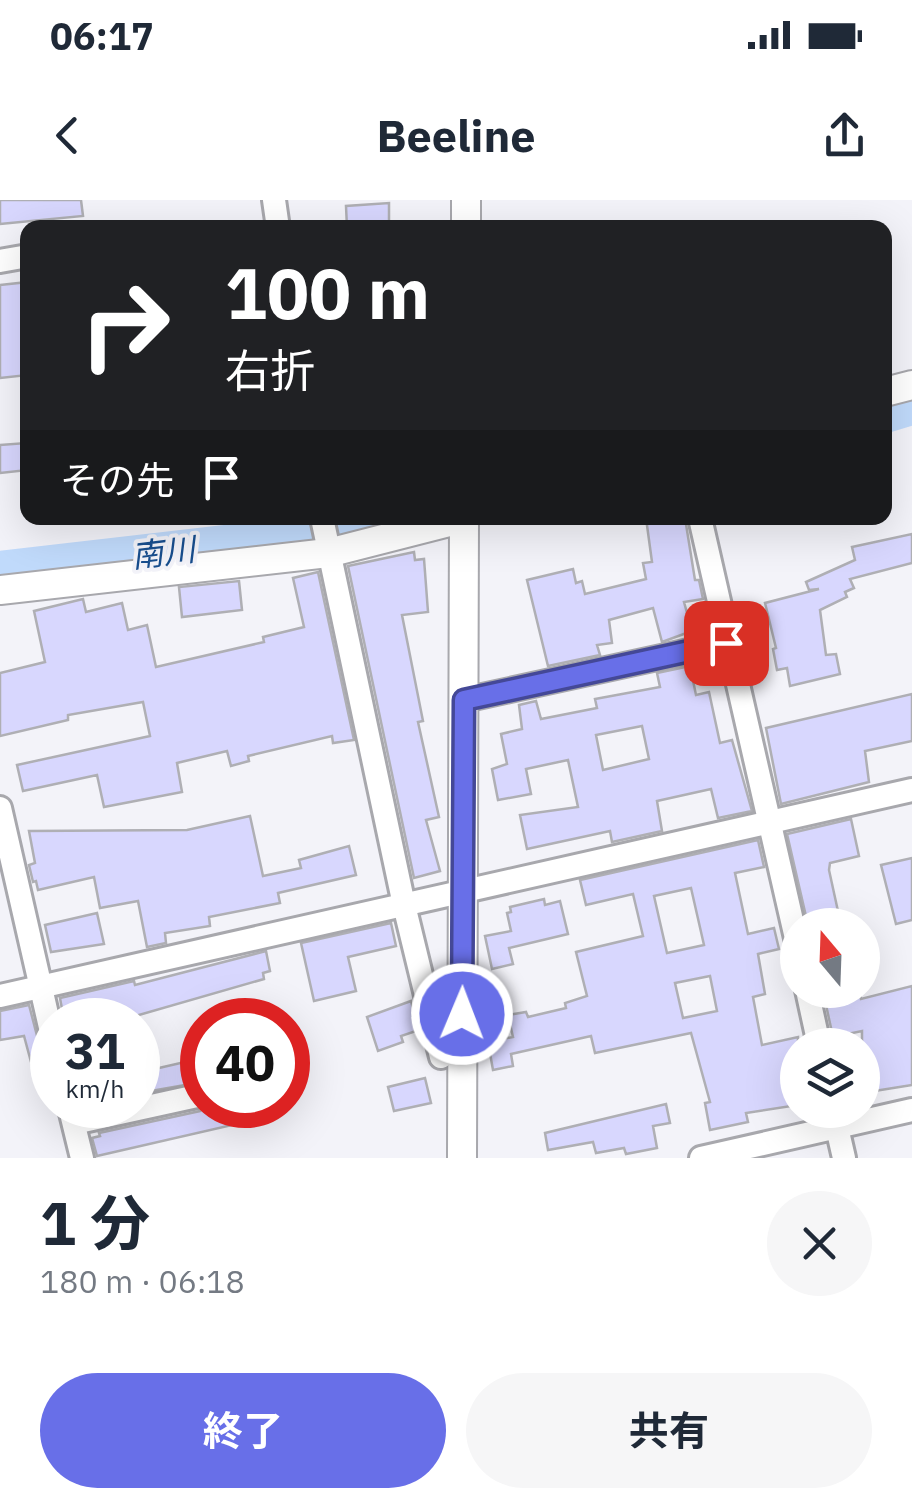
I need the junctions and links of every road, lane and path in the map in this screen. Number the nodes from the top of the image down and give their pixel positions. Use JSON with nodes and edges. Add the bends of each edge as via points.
{"nodes":[{"id":1,"x":323,"y":525,"type":"edge"},
{"id":2,"x":437,"y":525,"type":"edge"},
{"id":3,"x":464,"y":525,"type":"edge"},
{"id":4,"x":701,"y":525,"type":"edge"},
{"id":5,"x":328,"y":553,"type":"junction"},
{"id":6,"x":0,"y":590,"type":"edge"},
{"id":7,"x":726,"y":643,"type":"junction"},
{"id":8,"x":464,"y":700,"type":"junction"},
{"id":9,"x":912,"y":790,"type":"edge"},
{"id":10,"x":0,"y":808,"type":"edge"},
{"id":11,"x":770,"y":820,"type":"junction"},
{"id":12,"x":463,"y":894,"type":"junction"},
{"id":13,"x":404,"y":905,"type":"junction"},
{"id":14,"x":789,"y":908,"type":"edge"},
{"id":15,"x":41,"y":988,"type":"junction"},
{"id":16,"x":0,"y":996,"type":"edge"},
{"id":17,"x":43,"y":998,"type":"edge"},
{"id":18,"x":442,"y":1057,"type":"dead end"},
{"id":19,"x":912,"y":1110,"type":"edge"},
{"id":20,"x":880,"y":1113,"type":"edge"},
{"id":21,"x":74,"y":1128,"type":"edge"},
{"id":22,"x":801,"y":1128,"type":"edge"},
{"id":23,"x":837,"y":1128,"type":"edge"},
{"id":24,"x":82,"y":1158,"type":"edge"},
{"id":25,"x":462,"y":1158,"type":"edge"},
{"id":26,"x":700,"y":1158,"type":"edge"},
{"id":27,"x":844,"y":1158,"type":"edge"}],
"edges":[{"from":1,"to":5,"type":"street"},
{"from":2,"to":5,"type":"street"},
{"from":3,"to":8,"type":"street"},
{"from":4,"to":7,"type":"street"},
{"from":5,"to":6,"type":"street"},
{"from":5,"to":13,"type":"street"},
{"from":7,"to":8,"type":"street"},
{"from":7,"to":11,"type":"street"},
{"from":8,"to":12,"type":"street"},
{"from":9,"to":11,"type":"street"},
{"from":10,"to":15,"type":"street"},
{"from":11,"to":12,"type":"street"},
{"from":11,"to":14,"type":"street"},
{"from":12,"to":13,"type":"street"},
{"from":12,"to":25,"type":"street"},
{"from":13,"to":15,"type":"street"},
{"from":13,"to":18,"type":"street"},
{"from":15,"to":16,"type":"street"},
{"from":15,"to":17,"type":"street"},
{"from":19,"to":20,"type":"street"},
{"from":21,"to":24,"type":"street"},
{"from":22,"to":26,"type":"street"},
{"from":23,"to":27,"type":"street"}]}
